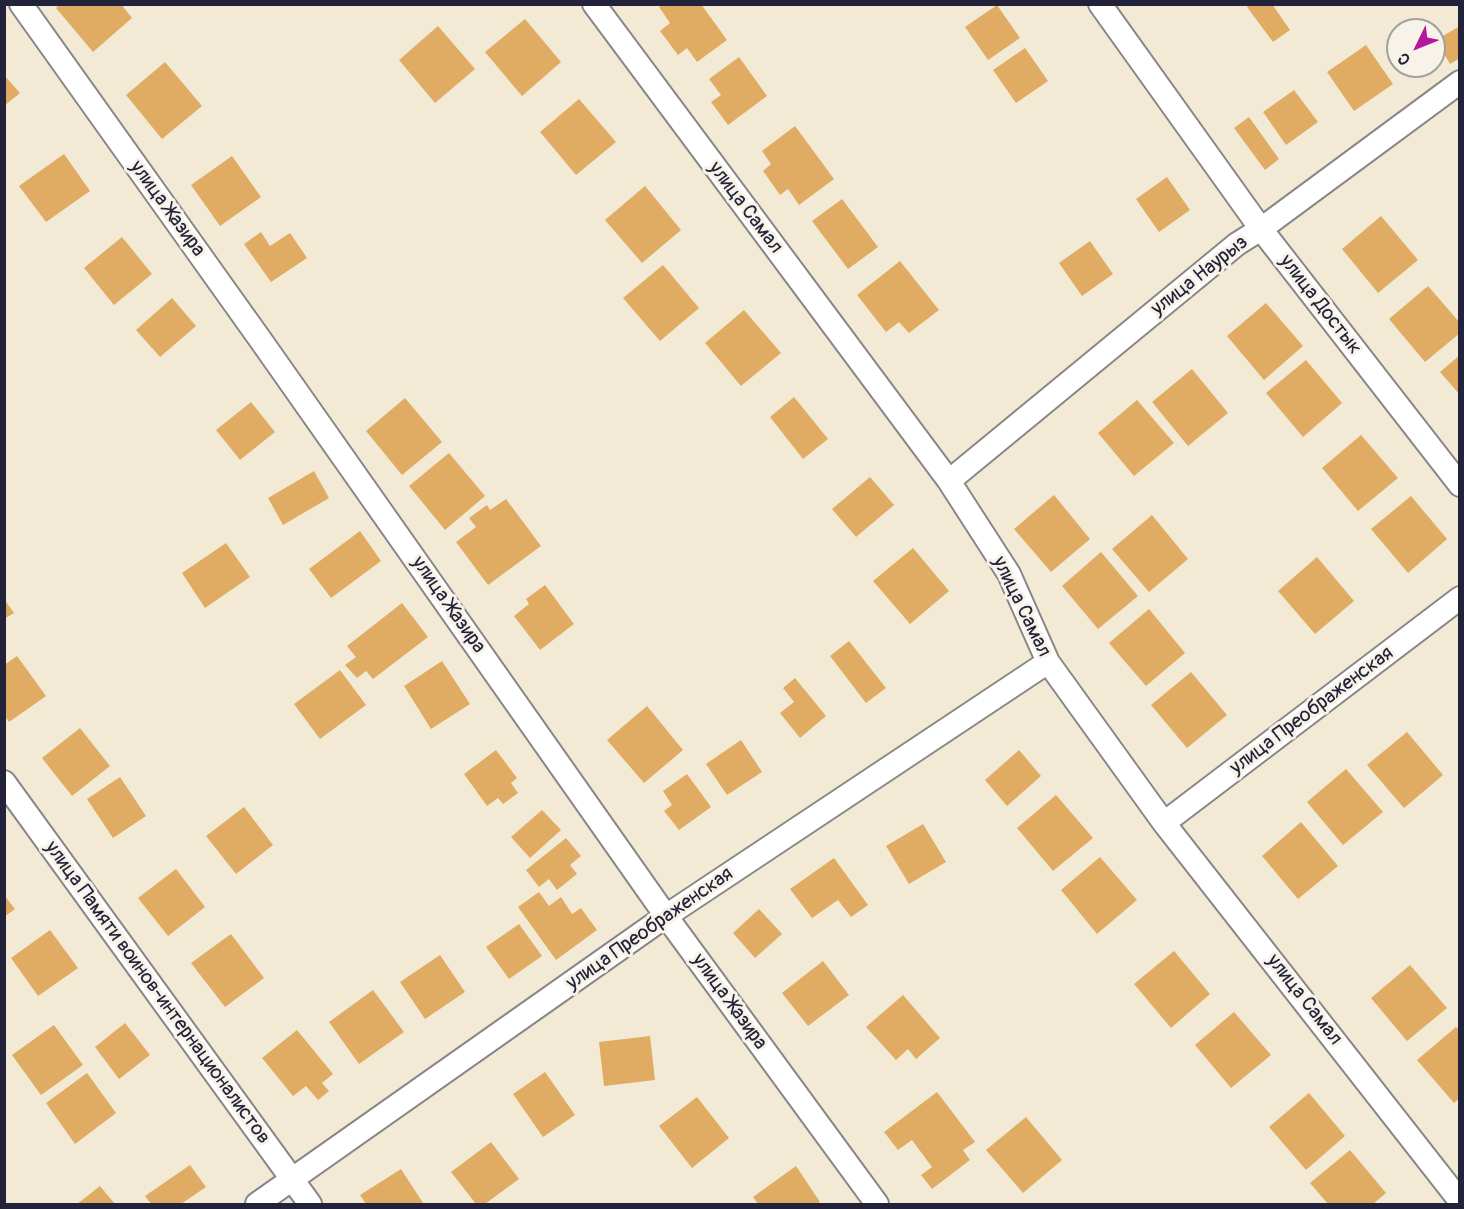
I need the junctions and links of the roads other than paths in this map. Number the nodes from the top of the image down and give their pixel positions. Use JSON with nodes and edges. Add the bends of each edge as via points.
{"nodes":[{"id":1,"x":21,"y":4,"type":"edge"},
{"id":2,"x":594,"y":4,"type":"edge"},
{"id":3,"x":1100,"y":4,"type":"edge"},
{"id":4,"x":1460,"y":82,"type":"edge"},
{"id":5,"x":1261,"y":229,"type":"junction"},
{"id":6,"x":949,"y":481,"type":"junction"},
{"id":7,"x":1460,"y":485,"type":"edge"},
{"id":8,"x":1460,"y":598,"type":"edge"},
{"id":9,"x":1048,"y":662,"type":"junction"},
{"id":10,"x":4,"y":782,"type":"edge"},
{"id":11,"x":1164,"y":823,"type":"junction"},
{"id":12,"x":666,"y":916,"type":"junction"},
{"id":13,"x":292,"y":1180,"type":"junction"},
{"id":14,"x":1460,"y":1200,"type":"edge"},
{"id":15,"x":257,"y":1204,"type":"edge"},
{"id":16,"x":310,"y":1204,"type":"edge"},
{"id":17,"x":877,"y":1204,"type":"edge"}],
"edges":[{"from":1,"to":12,"type":"street","name":"улица Жазира"},
{"from":2,"to":6,"type":"street","name":"улица Самал"},
{"from":3,"to":5,"type":"street","name":"улица Достык"},
{"from":4,"to":5,"type":"street","name":"улица Наурыз"},
{"from":5,"to":6,"type":"street","name":"улица Наурыз","via":[[1237,244]]},
{"from":5,"to":7,"type":"street","name":"улица Достык"},
{"from":6,"to":9,"type":"street","name":"улица Самал","via":[[1009,574]]},
{"from":8,"to":11,"type":"street","name":"улица Преображенская"},
{"from":9,"to":11,"type":"street","name":"улица Самал"},
{"from":9,"to":12,"type":"street","name":"улица Преображенская"},
{"from":10,"to":13,"type":"street","name":"улица Памяти воинов-интернационалистов"},
{"from":11,"to":14,"type":"street","name":"улица Самал"},
{"from":12,"to":13,"type":"street","name":"улица Преображенская"},
{"from":12,"to":17,"type":"street","name":"улица Жазира"},
{"from":13,"to":15,"type":"street","name":"улица Преображенская"},
{"from":13,"to":16,"type":"street","name":"улица Памяти воинов-интернационалистов"}]}
